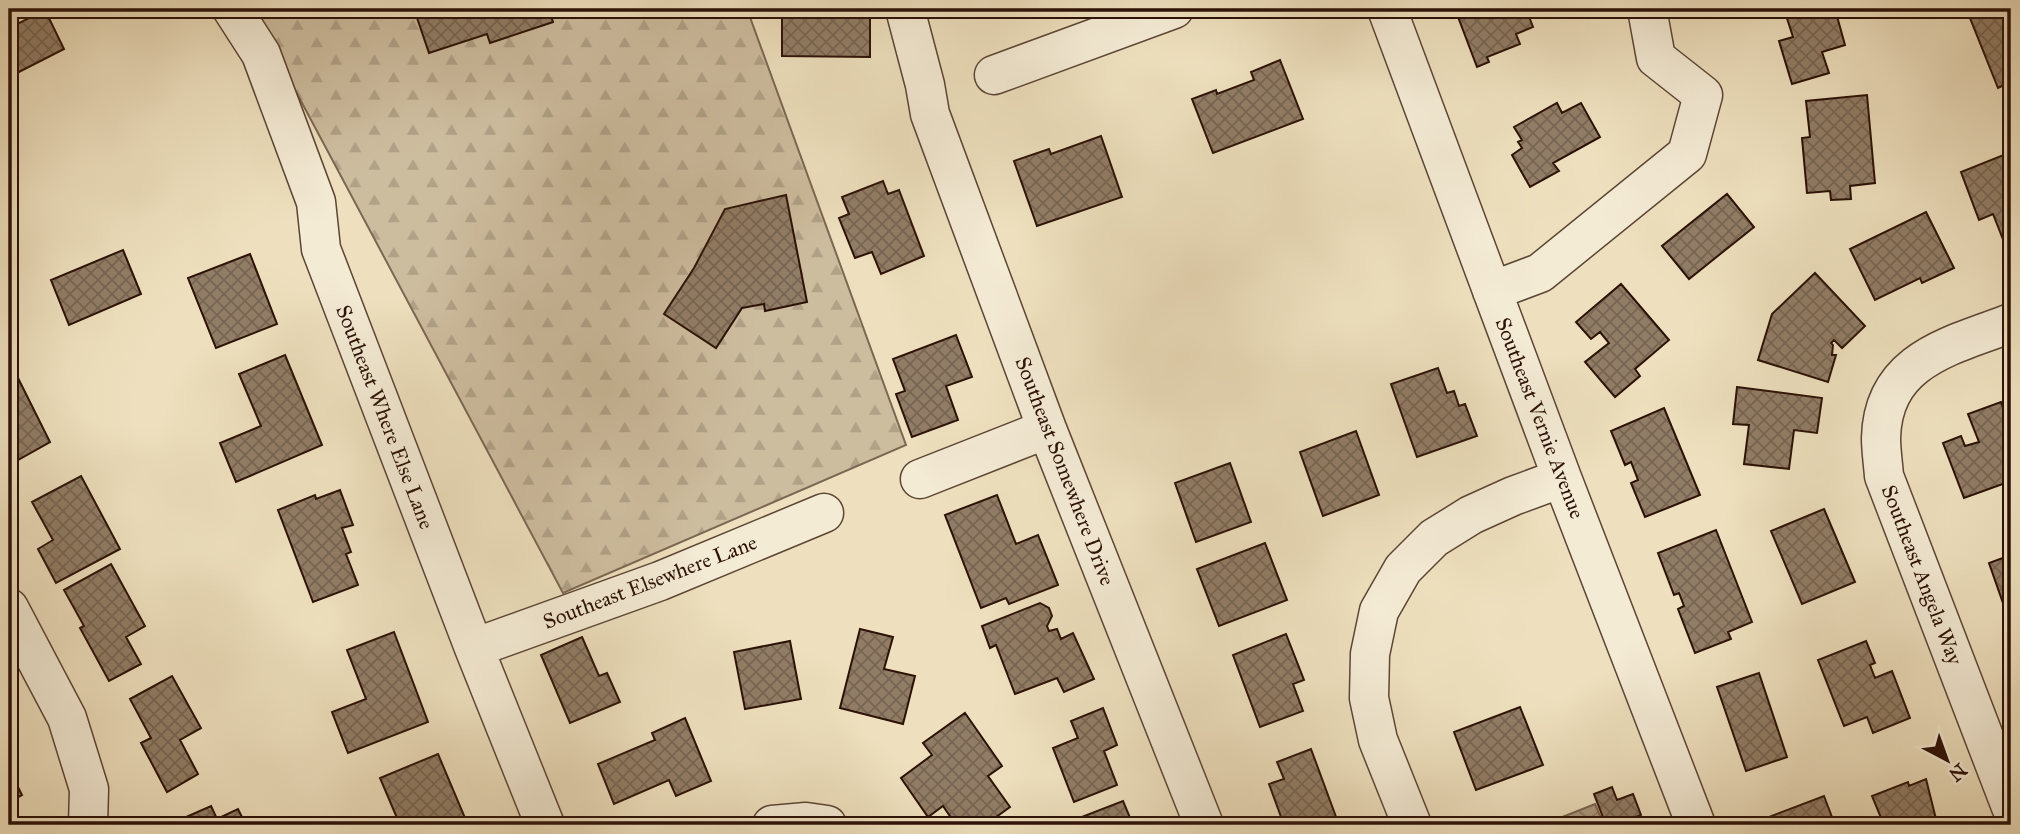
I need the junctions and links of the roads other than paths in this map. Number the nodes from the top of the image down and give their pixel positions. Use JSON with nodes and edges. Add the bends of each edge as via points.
{"nodes":[{"id":1,"x":232,"y":9,"type":"edge"},
{"id":2,"x":905,"y":9,"type":"edge"},
{"id":3,"x":1174,"y":9,"type":"edge"},
{"id":4,"x":1387,"y":9,"type":"edge"},
{"id":5,"x":1647,"y":9,"type":"edge"},
{"id":6,"x":995,"y":75,"type":"dead end"},
{"id":7,"x":1492,"y":291,"type":"junction"},
{"id":8,"x":2011,"y":323,"type":"edge"},
{"id":9,"x":1047,"y":429,"type":"junction"},
{"id":10,"x":1562,"y":478,"type":"junction"},
{"id":11,"x":920,"y":479,"type":"dead end"},
{"id":12,"x":824,"y":513,"type":"dead end"},
{"id":13,"x":9,"y":608,"type":"edge"},
{"id":14,"x":474,"y":648,"type":"junction"},
{"id":15,"x":2011,"y":807,"type":"edge"},
{"id":16,"x":88,"y":825,"type":"edge"},
{"id":17,"x":544,"y":825,"type":"edge"},
{"id":18,"x":772,"y":825,"type":"edge"},
{"id":19,"x":827,"y":825,"type":"edge"},
{"id":20,"x":1204,"y":825,"type":"edge"},
{"id":21,"x":1412,"y":825,"type":"edge"},
{"id":22,"x":1696,"y":825,"type":"edge"}],
"edges":[{"from":1,"to":14,"type":"street","name":"Southeast Where Else Lane","via":[[261,54],[316,202],[321,249]]},
{"from":2,"to":9,"type":"street","name":"Southeast Somewhere Drive","via":[[930,114]]},
{"from":3,"to":6,"type":"street"},
{"from":4,"to":7,"type":"street","name":"Southeast Vernie Avenue"},
{"from":5,"to":7,"type":"street","via":[[1656,58],[1703,95],[1687,154],[1540,273]]},
{"from":7,"to":10,"type":"street","name":"Southeast Vernie Avenue"},
{"from":8,"to":15,"type":"street","name":"Southeast Angela Way","via":[[1931,353],[1903,375],[1886,404],[1881,437],[1884,476]]},
{"from":9,"to":11,"type":"street"},
{"from":9,"to":20,"type":"street","name":"Southeast Somewhere Drive"},
{"from":10,"to":21,"type":"street","via":[[1471,515],[1434,538],[1403,569],[1379,611],[1370,654],[1369,698],[1378,740]]},
{"from":10,"to":22,"type":"street","name":"Southeast Vernie Avenue"},
{"from":12,"to":14,"type":"street","name":"Southeast Elsewhere Lane","via":[[660,581]]},
{"from":13,"to":16,"type":"street","via":[[67,718],[89,789]]},
{"from":14,"to":17,"type":"street","name":"Southeast Where Else Lane"},
{"from":18,"to":19,"type":"street"}]}
